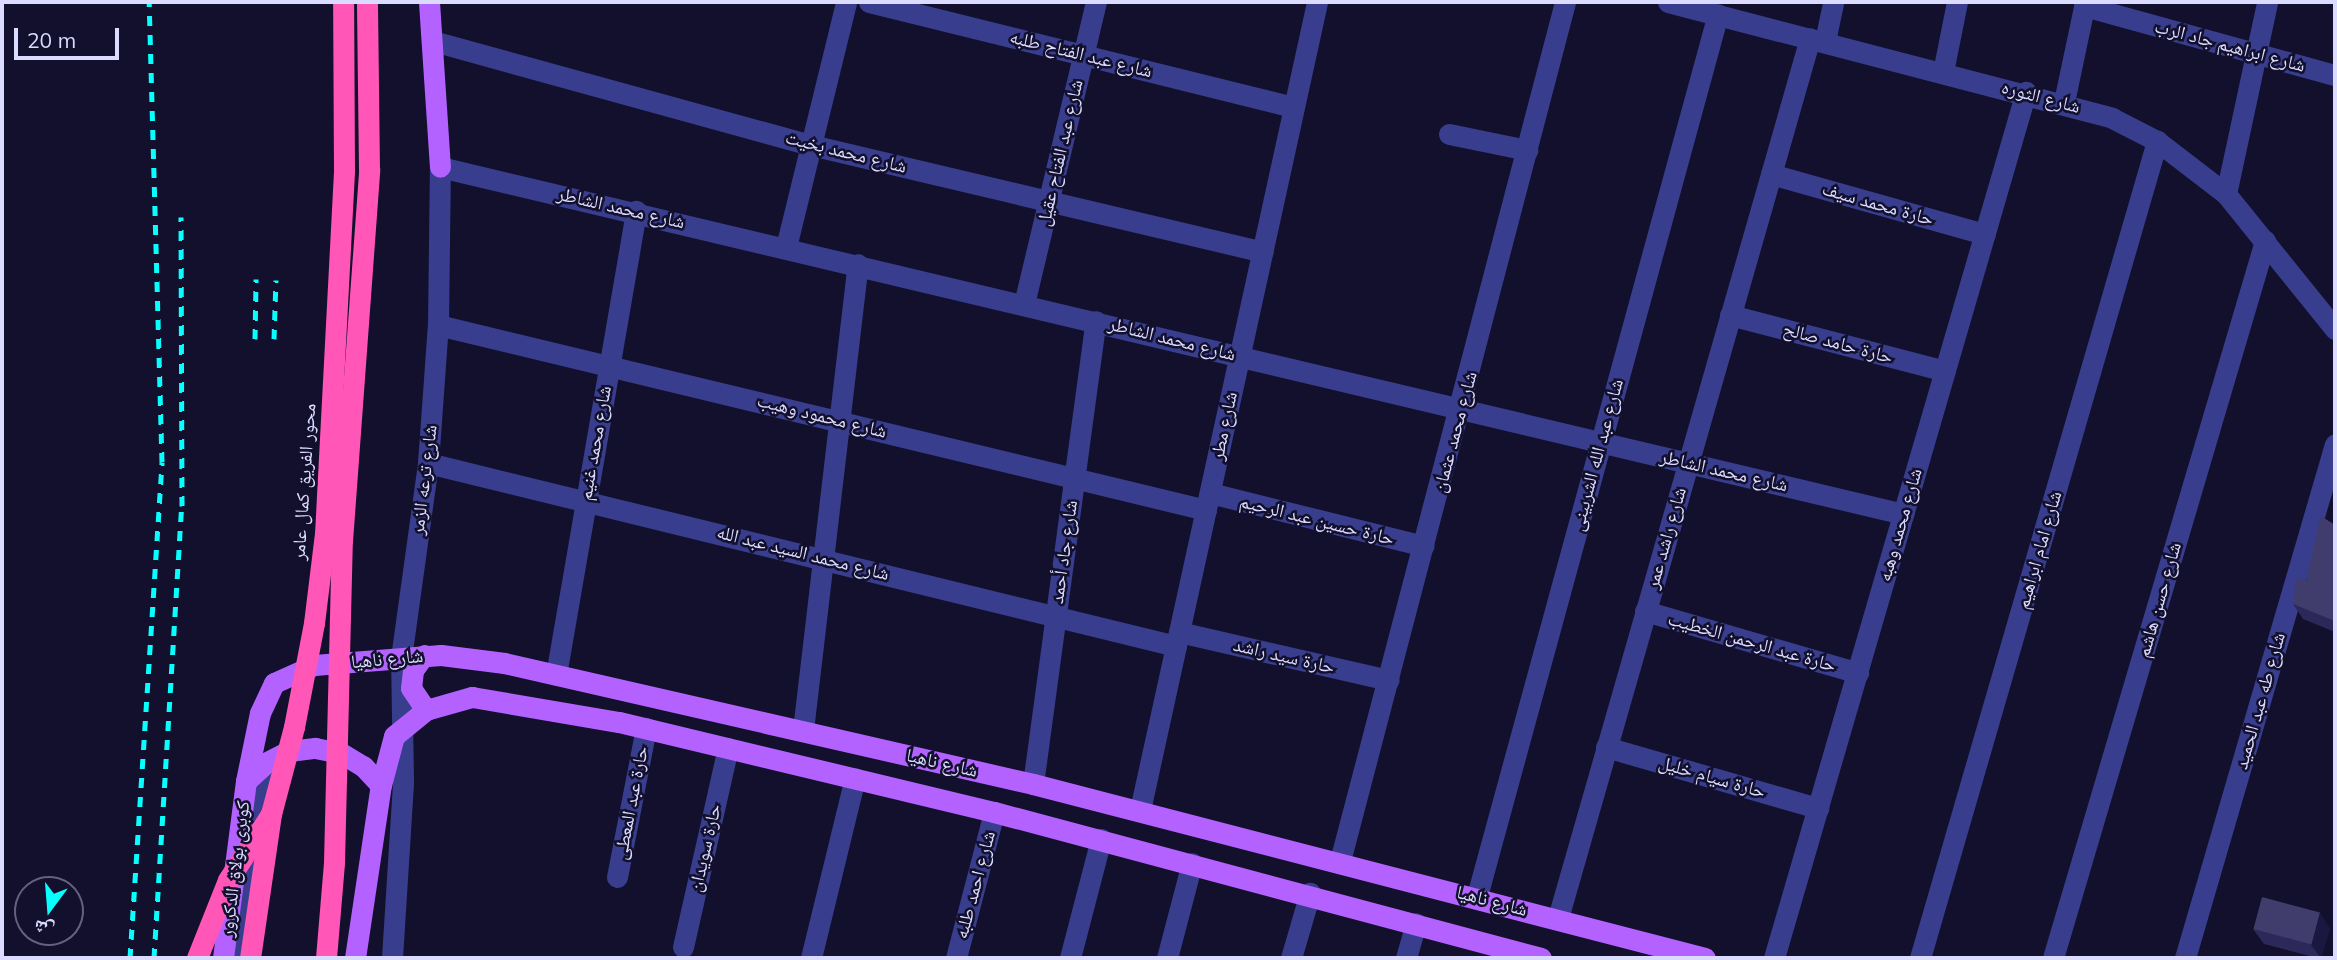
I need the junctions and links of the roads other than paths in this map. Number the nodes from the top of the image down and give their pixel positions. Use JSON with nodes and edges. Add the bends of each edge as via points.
{"nodes":[{"id":1,"x":344,"y":2,"type":"edge"},
{"id":2,"x":367,"y":2,"type":"edge"},
{"id":3,"x":429,"y":2,"type":"edge"},
{"id":4,"x":846,"y":2,"type":"edge"},
{"id":5,"x":869,"y":2,"type":"edge"},
{"id":6,"x":1096,"y":2,"type":"edge"},
{"id":7,"x":1317,"y":2,"type":"edge"},
{"id":8,"x":1565,"y":2,"type":"edge"},
{"id":9,"x":1668,"y":2,"type":"edge"},
{"id":10,"x":1833,"y":2,"type":"edge"},
{"id":11,"x":1957,"y":2,"type":"edge"},
{"id":12,"x":2267,"y":2,"type":"edge"},
{"id":13,"x":2084,"y":4,"type":"edge"},
{"id":14,"x":1706,"y":9,"type":"edge"},
{"id":15,"x":1817,"y":39,"type":"junction"},
{"id":16,"x":433,"y":41,"type":"junction"},
{"id":17,"x":2256,"y":53,"type":"junction"},
{"id":18,"x":1083,"y":55,"type":"junction"},
{"id":19,"x":1943,"y":72,"type":"junction"},
{"id":20,"x":2335,"y":75,"type":"edge"},
{"id":21,"x":2026,"y":92,"type":"junction"},
{"id":22,"x":2064,"y":102,"type":"junction"},
{"id":23,"x":1293,"y":107,"type":"junction"},
{"id":24,"x":1449,"y":134,"type":"dead end"},
{"id":25,"x":2157,"y":141,"type":"junction"},
{"id":26,"x":811,"y":145,"type":"junction"},
{"id":27,"x":1527,"y":150,"type":"junction"},
{"id":28,"x":440,"y":167,"type":"junction"},
{"id":29,"x":1771,"y":174,"type":"junction"},
{"id":30,"x":2226,"y":194,"type":"junction"},
{"id":31,"x":1049,"y":201,"type":"junction"},
{"id":32,"x":636,"y":211,"type":"junction"},
{"id":33,"x":1985,"y":234,"type":"junction"},
{"id":34,"x":2265,"y":241,"type":"junction"},
{"id":35,"x":786,"y":247,"type":"junction"},
{"id":36,"x":1262,"y":252,"type":"junction"},
{"id":37,"x":858,"y":264,"type":"junction"},
{"id":38,"x":1024,"y":304,"type":"junction"},
{"id":39,"x":1730,"y":315,"type":"junction"},
{"id":40,"x":1096,"y":321,"type":"junction"},
{"id":41,"x":438,"y":325,"type":"junction"},
{"id":42,"x":2335,"y":329,"type":"edge"},
{"id":43,"x":1240,"y":355,"type":"junction"},
{"id":44,"x":609,"y":363,"type":"junction"},
{"id":45,"x":1945,"y":371,"type":"junction"},
{"id":46,"x":1461,"y":409,"type":"junction"},
{"id":47,"x":839,"y":420,"type":"junction"},
{"id":48,"x":1601,"y":442,"type":"junction"},
{"id":49,"x":2335,"y":444,"type":"edge"},
{"id":50,"x":429,"y":463,"type":"junction"},
{"id":51,"x":1688,"y":463,"type":"junction"},
{"id":52,"x":1074,"y":477,"type":"junction"},
{"id":53,"x":586,"y":499,"type":"junction"},
{"id":54,"x":1208,"y":502,"type":"junction"},
{"id":55,"x":1903,"y":514,"type":"junction"},
{"id":56,"x":1424,"y":546,"type":"junction"},
{"id":57,"x":823,"y":558,"type":"junction"},
{"id":58,"x":1645,"y":611,"type":"junction"},
{"id":59,"x":1055,"y":616,"type":"junction"},
{"id":60,"x":1178,"y":639,"type":"junction"},
{"id":61,"x":424,"y":655,"type":"junction"},
{"id":62,"x":401,"y":658,"type":"junction"},
{"id":63,"x":1858,"y":673,"type":"junction"},
{"id":64,"x":556,"y":675,"type":"junction"},
{"id":65,"x":1388,"y":680,"type":"junction"},
{"id":66,"x":426,"y":710,"type":"junction"},
{"id":67,"x":403,"y":725,"type":"junction"},
{"id":68,"x":646,"y":728,"type":"junction"},
{"id":69,"x":803,"y":730,"type":"junction"},
{"id":70,"x":1606,"y":747,"type":"junction"},
{"id":71,"x":728,"y":748,"type":"junction"},
{"id":72,"x":254,"y":774,"type":"junction"},
{"id":73,"x":855,"y":779,"type":"junction"},
{"id":74,"x":1033,"y":784,"type":"junction"},
{"id":75,"x":381,"y":785,"type":"junction"},
{"id":76,"x":1818,"y":808,"type":"junction"},
{"id":77,"x":1140,"y":810,"type":"junction"},
{"id":78,"x":994,"y":812,"type":"junction"},
{"id":79,"x":271,"y":814,"type":"junction"},
{"id":80,"x":1101,"y":839,"type":"junction"},
{"id":81,"x":1340,"y":861,"type":"junction"},
{"id":82,"x":1192,"y":863,"type":"junction"},
{"id":83,"x":617,"y":877,"type":"dead end"},
{"id":84,"x":1310,"y":893,"type":"junction"},
{"id":85,"x":1477,"y":896,"type":"junction"},
{"id":86,"x":1558,"y":918,"type":"junction"},
{"id":87,"x":1416,"y":923,"type":"junction"},
{"id":88,"x":683,"y":947,"type":"dead end"},
{"id":89,"x":355,"y":956,"type":"edge"},
{"id":90,"x":197,"y":958,"type":"edge"},
{"id":91,"x":223,"y":958,"type":"edge"},
{"id":92,"x":237,"y":958,"type":"edge"},
{"id":93,"x":250,"y":958,"type":"edge"},
{"id":94,"x":326,"y":958,"type":"edge"},
{"id":95,"x":392,"y":958,"type":"edge"},
{"id":96,"x":811,"y":958,"type":"edge"},
{"id":97,"x":956,"y":958,"type":"edge"},
{"id":98,"x":1070,"y":958,"type":"edge"},
{"id":99,"x":1167,"y":958,"type":"edge"},
{"id":100,"x":1291,"y":958,"type":"edge"},
{"id":101,"x":1406,"y":958,"type":"edge"},
{"id":102,"x":1540,"y":958,"type":"edge"},
{"id":103,"x":1705,"y":958,"type":"edge"},
{"id":104,"x":1774,"y":958,"type":"edge"},
{"id":105,"x":1920,"y":958,"type":"edge"},
{"id":106,"x":2053,"y":958,"type":"edge"},
{"id":107,"x":2185,"y":958,"type":"edge"}],
"edges":[{"from":1,"to":79,"type":"highway","name":"محور الفريق كمال عامر","bridge":true,"via":[[344,170],[325,534],[294,727]]},
{"from":2,"to":94,"type":"highway","bridge":true,"via":[[369,182],[342,541],[334,862]]},
{"from":3,"to":16,"type":"main road","name":"شارع ترعه الزمر"},
{"from":4,"to":26,"type":"street"},
{"from":5,"to":18,"type":"street","name":"شارع عبد الفتاح طلبه"},
{"from":6,"to":18,"type":"street","name":"شارع عبد الفتاح عقيل"},
{"from":7,"to":23,"type":"street","name":"شارع مطر"},
{"from":8,"to":27,"type":"street","name":"شارع محمد عثمان"},
{"from":9,"to":14,"type":"street","name":"شارع الثوره"},
{"from":10,"to":15,"type":"street","name":"شارع راشد عمر"},
{"from":11,"to":19,"type":"street"},
{"from":12,"to":17,"type":"street"},
{"from":13,"to":17,"type":"street","name":"شارع ابراهيم جاد الرب"},
{"from":13,"to":22,"type":"street"},
{"from":14,"to":15,"type":"street","name":"شارع الثوره"},
{"from":14,"to":48,"type":"street","name":"شارع عبد الله الشربينى"},
{"from":15,"to":19,"type":"street","name":"شارع الثوره"},
{"from":15,"to":29,"type":"street","name":"شارع راشد عمر"},
{"from":16,"to":26,"type":"street","name":"شارع محمد بخيت"},
{"from":16,"to":28,"type":"main road","name":"شارع ترعه الزمر"},
{"from":17,"to":20,"type":"street","name":"شارع ابراهيم جاد الرب"},
{"from":17,"to":30,"type":"street"},
{"from":18,"to":23,"type":"street","name":"شارع عبد الفتاح طلبه"},
{"from":18,"to":31,"type":"street","name":"شارع عبد الفتاح عقيل"},
{"from":19,"to":21,"type":"street","name":"شارع الثوره"},
{"from":21,"to":22,"type":"street","name":"شارع الثوره"},
{"from":21,"to":33,"type":"street","name":"شارع محمد وهبه"},
{"from":22,"to":25,"type":"street","name":"شارع الثوره","via":[[2112,118]]},
{"from":23,"to":36,"type":"street","name":"شارع مطر"},
{"from":24,"to":27,"type":"street"},
{"from":25,"to":30,"type":"street","name":"شارع الثوره"},
{"from":25,"to":105,"type":"street","name":"شارع امام ابراهيم"},
{"from":26,"to":31,"type":"street","name":"شارع محمد بخيت"},
{"from":26,"to":35,"type":"street"},
{"from":27,"to":46,"type":"street","name":"شارع محمد عثمان"},
{"from":28,"to":32,"type":"street","name":"شارع محمد الشاطر"},
{"from":28,"to":41,"type":"street","name":"شارع ترعه الزمر"},
{"from":29,"to":33,"type":"street","name":"حارة محمد سيف"},
{"from":29,"to":39,"type":"street","name":"شارع راشد عمر"},
{"from":30,"to":34,"type":"street","name":"شارع الثوره"},
{"from":31,"to":36,"type":"street","name":"شارع محمد بخيت"},
{"from":31,"to":38,"type":"street","name":"شارع عبد الفتاح عقيل"},
{"from":32,"to":35,"type":"street","name":"شارع محمد الشاطر"},
{"from":32,"to":44,"type":"street","name":"شارع محمد غنيم"},
{"from":33,"to":45,"type":"street","name":"شارع محمد وهبه"},
{"from":34,"to":42,"type":"street","name":"شارع الثوره"},
{"from":34,"to":106,"type":"street","name":"شارع حسن هاشم"},
{"from":35,"to":37,"type":"street","name":"شارع محمد الشاطر"},
{"from":36,"to":43,"type":"street","name":"شارع مطر"},
{"from":37,"to":38,"type":"street","name":"شارع محمد الشاطر"},
{"from":37,"to":47,"type":"street"},
{"from":38,"to":40,"type":"street","name":"شارع محمد الشاطر"},
{"from":39,"to":45,"type":"street","name":"حارة حامد صالح"},
{"from":39,"to":51,"type":"street","name":"شارع راشد عمر"},
{"from":40,"to":43,"type":"street","name":"شارع محمد الشاطر"},
{"from":40,"to":52,"type":"street","name":"شارع جاد أحمد"},
{"from":41,"to":44,"type":"street","name":"شارع محمود وهيب"},
{"from":41,"to":50,"type":"street","name":"شارع ترعه الزمر"},
{"from":43,"to":46,"type":"street","name":"شارع محمد الشاطر"},
{"from":43,"to":54,"type":"street","name":"شارع مطر"},
{"from":44,"to":47,"type":"street","name":"شارع محمود وهيب"},
{"from":44,"to":53,"type":"street","name":"شارع محمد غنيم"},
{"from":45,"to":55,"type":"street","name":"شارع محمد وهبه"},
{"from":46,"to":48,"type":"street","name":"شارع محمد الشاطر"},
{"from":46,"to":56,"type":"street","name":"شارع محمد عثمان"},
{"from":47,"to":52,"type":"street","name":"شارع محمود وهيب"},
{"from":47,"to":57,"type":"street"},
{"from":48,"to":51,"type":"street","name":"شارع محمد الشاطر"},
{"from":48,"to":85,"type":"street","name":"شارع عبد الله الشربينى"},
{"from":49,"to":107,"type":"street","name":"شارع طه عبد الحميد"},
{"from":50,"to":53,"type":"street","name":"شارع محمد السيد عبد الله"},
{"from":50,"to":62,"type":"street","name":"شارع ترعه الزمر"},
{"from":51,"to":55,"type":"street","name":"شارع محمد الشاطر"},
{"from":51,"to":58,"type":"street","name":"شارع راشد عمر"},
{"from":52,"to":54,"type":"street","name":"شارع محمود وهيب"},
{"from":52,"to":59,"type":"street","name":"شارع جاد أحمد"},
{"from":53,"to":57,"type":"street","name":"شارع محمد السيد عبد الله"},
{"from":53,"to":64,"type":"street","name":"شارع محمد غنيم"},
{"from":54,"to":56,"type":"street","name":"حارة حسين عبد الرحيم"},
{"from":54,"to":60,"type":"street","name":"شارع مطر"},
{"from":55,"to":63,"type":"street","name":"شارع محمد وهبه"},
{"from":56,"to":65,"type":"street","name":"شارع محمد عثمان"},
{"from":57,"to":59,"type":"street","name":"شارع محمد السيد عبد الله"},
{"from":57,"to":69,"type":"street"},
{"from":58,"to":63,"type":"street","name":"حارة عبد الرحمن الخطيب"},
{"from":58,"to":70,"type":"street","name":"شارع راشد عمر"},
{"from":59,"to":60,"type":"street","name":"شارع محمد السيد عبد الله"},
{"from":59,"to":74,"type":"street","name":"شارع جاد أحمد"},
{"from":60,"to":65,"type":"street","name":"حارة سيد راشد"},
{"from":60,"to":77,"type":"street","name":"شارع مطر"},
{"from":61,"to":62,"type":"main road","name":"شارع ناهيا"},
{"from":61,"to":64,"type":"main road","name":"شارع ناهيا","via":[[470,657]]},
{"from":61,"to":66,"type":"main road","via":[[413,670],[411,688]]},
{"from":62,"to":67,"type":"street","name":"شارع ترعه الزمر"},
{"from":62,"to":72,"type":"main road","name":"شارع ناهيا","via":[[314,665],[289,672],[274,683],[260,713]]},
{"from":63,"to":76,"type":"street","name":"شارع محمد وهبه"},
{"from":64,"to":69,"type":"main road","name":"شارع ناهيا"},
{"from":65,"to":81,"type":"street","name":"شارع محمد عثمان"},
{"from":66,"to":67,"type":"main road","name":"شارع ناهيا"},
{"from":66,"to":68,"type":"main road","name":"شارع ناهيا","via":[[472,697],[496,698]]},
{"from":67,"to":75,"type":"main road","name":"شارع ناهيا","via":[[386,754]]},
{"from":67,"to":95,"type":"street","name":"شارع ترعه الزمر"},
{"from":68,"to":71,"type":"main road","name":"شارع ناهيا"},
{"from":68,"to":83,"type":"street","name":"حارة عبد المعطى"},
{"from":69,"to":74,"type":"main road","name":"شارع ناهيا"},
{"from":70,"to":76,"type":"street","name":"حارة سيام خليل"},
{"from":70,"to":86,"type":"street","name":"شارع راشد عمر"},
{"from":71,"to":73,"type":"main road","name":"شارع ناهيا"},
{"from":71,"to":88,"type":"street","name":"حارة سويدان"},
{"from":72,"to":75,"type":"main road","via":[[289,751],[315,748],[352,760]]},
{"from":72,"to":91,"type":"main road","name":"كوبرى بولاق الدكرور","bridge":true},
{"from":72,"to":92,"type":"street"},
{"from":73,"to":78,"type":"main road","name":"شارع ناهيا"},
{"from":73,"to":96,"type":"street"},
{"from":74,"to":77,"type":"main road","name":"شارع ناهيا"},
{"from":75,"to":89,"type":"main road","name":"شارع ناهيا"},
{"from":76,"to":104,"type":"street","name":"شارع محمد وهبه"},
{"from":77,"to":81,"type":"main road","name":"شارع ناهيا"},
{"from":78,"to":80,"type":"main road","name":"شارع ناهيا"},
{"from":78,"to":97,"type":"street","name":"شارع احمد طلبه"},
{"from":79,"to":90,"type":"highway","bridge":true,"via":[[228,880]]},
{"from":79,"to":93,"type":"highway","name":"محور الفريق كمال عامر"},
{"from":80,"to":82,"type":"main road","name":"شارع ناهيا"},
{"from":80,"to":98,"type":"street"},
{"from":81,"to":85,"type":"main road","name":"شارع ناهيا"},
{"from":82,"to":84,"type":"main road","name":"شارع ناهيا"},
{"from":82,"to":99,"type":"street"},
{"from":84,"to":87,"type":"main road","name":"شارع ناهيا"},
{"from":84,"to":100,"type":"street"},
{"from":85,"to":86,"type":"main road","name":"شارع ناهيا"},
{"from":86,"to":103,"type":"main road","name":"شارع ناهيا"},
{"from":87,"to":101,"type":"street"},
{"from":87,"to":102,"type":"main road","name":"شارع ناهيا"}]}
